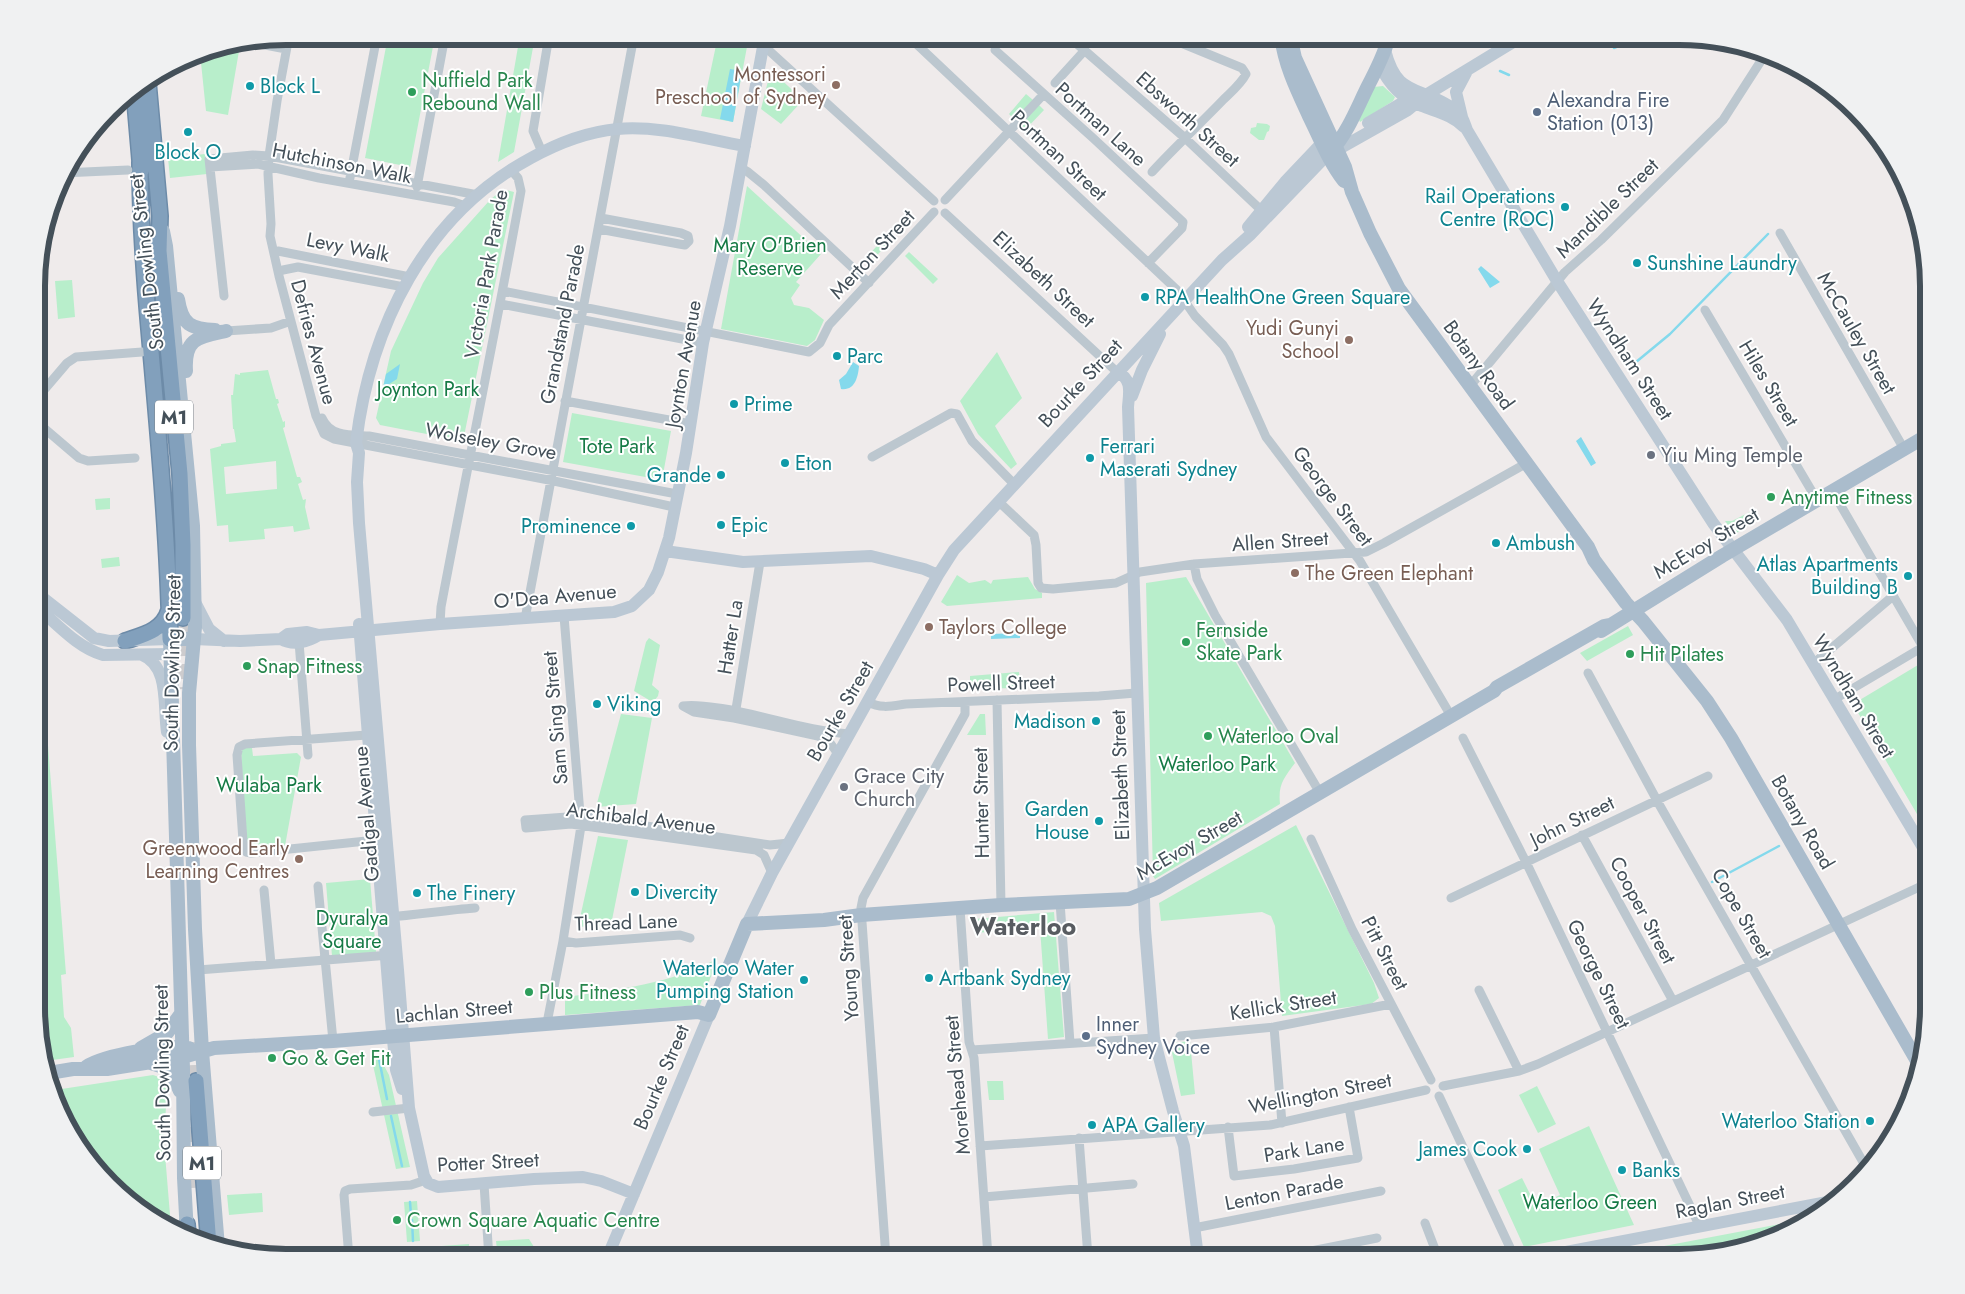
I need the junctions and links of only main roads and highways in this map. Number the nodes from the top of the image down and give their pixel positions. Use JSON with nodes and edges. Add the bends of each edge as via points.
{"nodes":[{"id":1,"x":763,"y":45,"type":"edge"},
{"id":2,"x":1283,"y":45,"type":"edge"},
{"id":3,"x":1293,"y":45,"type":"edge"},
{"id":4,"x":1381,"y":45,"type":"edge"},
{"id":5,"x":1381,"y":45,"type":"edge"},
{"id":6,"x":1384,"y":45,"type":"edge"},
{"id":7,"x":1508,"y":45,"type":"edge"},
{"id":8,"x":1379,"y":64,"type":"junction"},
{"id":9,"x":1467,"y":70,"type":"junction"},
{"id":10,"x":149,"y":88,"type":"edge"},
{"id":11,"x":134,"y":99,"type":"edge"},
{"id":12,"x":1418,"y":100,"type":"junction"},
{"id":13,"x":1462,"y":118,"type":"junction"},
{"id":14,"x":1467,"y":130,"type":"junction"},
{"id":15,"x":1332,"y":144,"type":"junction"},
{"id":16,"x":745,"y":146,"type":"junction"},
{"id":17,"x":134,"y":166,"type":"junction"},
{"id":18,"x":1311,"y":170,"type":"junction"},
{"id":19,"x":1352,"y":192,"type":"junction"},
{"id":20,"x":160,"y":216,"type":"junction"},
{"id":21,"x":166,"y":246,"type":"junction"},
{"id":22,"x":1222,"y":260,"type":"junction"},
{"id":23,"x":1170,"y":317,"type":"junction"},
{"id":24,"x":1117,"y":372,"type":"junction"},
{"id":25,"x":1128,"y":407,"type":"junction"},
{"id":26,"x":185,"y":432,"type":"junction"},
{"id":27,"x":1920,"y":443,"type":"edge"},
{"id":28,"x":171,"y":497,"type":"tunnel mouth"},
{"id":29,"x":1734,"y":549,"type":"junction"},
{"id":30,"x":665,"y":551,"type":"junction"},
{"id":31,"x":938,"y":575,"type":"junction"},
{"id":32,"x":45,"y":600,"type":"edge"},
{"id":33,"x":195,"y":602,"type":"junction"},
{"id":34,"x":169,"y":608,"type":"junction"},
{"id":35,"x":1634,"y":610,"type":"junction"},
{"id":36,"x":45,"y":614,"type":"edge"},
{"id":37,"x":183,"y":618,"type":"tunnel mouth"},
{"id":38,"x":364,"y":630,"type":"junction"},
{"id":39,"x":319,"y":634,"type":"junction"},
{"id":40,"x":281,"y":639,"type":"junction"},
{"id":41,"x":125,"y":641,"type":"junction"},
{"id":42,"x":224,"y":641,"type":"junction"},
{"id":43,"x":240,"y":641,"type":"junction"},
{"id":44,"x":193,"y":645,"type":"junction"},
{"id":45,"x":170,"y":647,"type":"junction"},
{"id":46,"x":142,"y":655,"type":"junction"},
{"id":47,"x":174,"y":754,"type":"junction"},
{"id":48,"x":1920,"y":842,"type":"edge"},
{"id":49,"x":1143,"y":895,"type":"junction"},
{"id":50,"x":388,"y":917,"type":"junction"},
{"id":51,"x":748,"y":924,"type":"junction"},
{"id":52,"x":180,"y":1015,"type":"junction"},
{"id":53,"x":709,"y":1015,"type":"junction"},
{"id":54,"x":398,"y":1035,"type":"junction"},
{"id":55,"x":202,"y":1051,"type":"junction"},
{"id":56,"x":182,"y":1052,"type":"junction"},
{"id":57,"x":131,"y":1054,"type":"junction"},
{"id":58,"x":1915,"y":1057,"type":"edge"},
{"id":59,"x":148,"y":1062,"type":"junction"},
{"id":60,"x":81,"y":1070,"type":"junction"},
{"id":61,"x":53,"y":1072,"type":"edge"},
{"id":62,"x":196,"y":1081,"type":"tunnel mouth"},
{"id":63,"x":183,"y":1098,"type":"junction"},
{"id":64,"x":426,"y":1180,"type":"joint"},
{"id":65,"x":194,"y":1188,"type":"tunnel mouth"},
{"id":66,"x":634,"y":1194,"type":"junction"},
{"id":67,"x":1820,"y":1203,"type":"edge"},
{"id":68,"x":187,"y":1228,"type":"edge"},
{"id":69,"x":198,"y":1232,"type":"edge"},
{"id":70,"x":208,"y":1236,"type":"edge"},
{"id":71,"x":217,"y":1239,"type":"edge"},
{"id":72,"x":611,"y":1249,"type":"edge"},
{"id":73,"x":1197,"y":1249,"type":"edge"},
{"id":74,"x":1581,"y":1249,"type":"edge"}],
"edges":[{"from":1,"to":16,"type":"main road","name":"Joynton Avenue"},
{"from":2,"to":15,"type":"main road","name":"Botany Road","via":[[1287,68]]},
{"from":3,"to":15,"type":"main road","name":"Botany Road"},
{"from":4,"to":15,"type":"main road"},
{"from":5,"to":8,"type":"main road","via":[[1376,55]]},
{"from":6,"to":12,"type":"main road","name":"Wyndham Street","via":[[1392,70]]},
{"from":7,"to":9,"type":"main road"},
{"from":8,"to":12,"type":"main road","name":"Wyndham Street","via":[[1392,85]]},
{"from":8,"to":15,"type":"main road"},
{"from":9,"to":12,"type":"main road"},
{"from":9,"to":13,"type":"main road","via":[[1456,92]]},
{"from":10,"to":20,"type":"highway","name":"South Dowling Street","number":"M1"},
{"from":11,"to":17,"type":"highway","name":"South Dowling Street","number":"M1"},
{"from":12,"to":13,"type":"main road","name":"Wyndham Street","via":[[1455,109]]},
{"from":12,"to":14,"type":"main road","name":"Wyndham Street","via":[[1450,116]]},
{"from":12,"to":15,"type":"main road"},
{"from":13,"to":14,"type":"main road","name":"Wyndham Street"},
{"from":14,"to":29,"type":"main road","name":"Wyndham Street","via":[[1557,281],[1712,523]]},
{"from":15,"to":18,"type":"main road","name":"Bourke Street"},
{"from":15,"to":19,"type":"main road","name":"Botany Road"},
{"from":15,"to":22,"type":"main road","name":"Bourke Street","via":[[1261,210]]},
{"from":16,"to":30,"type":"main road","name":"Joynton Avenue","via":[[704,337]]},
{"from":16,"to":38,"type":"main road","name":"Gadigal Avenue","via":[[672,132],[634,129],[585,135],[510,169],[445,226],[407,282],[377,347],[363,398],[356,439]]},
{"from":17,"to":28,"type":"highway","number":"M1"},
{"from":17,"to":34,"type":"highway","via":[[140,209]]},
{"from":18,"to":19,"type":"main road","via":[[1329,171]]},
{"from":18,"to":22,"type":"main road","name":"Bourke Street"},
{"from":19,"to":35,"type":"main road","name":"Botany Road","via":[[1399,288]]},
{"from":20,"to":21,"type":"main road","name":"South Dowling Street"},
{"from":20,"to":37,"type":"highway","number":"M1","via":[[159,251],[181,501]]},
{"from":21,"to":26,"type":"main road","name":"South Dowling Street"},
{"from":21,"to":26,"type":"main road","via":[[184,320],[198,329],[226,331],[198,338],[187,349],[189,415]]},
{"from":22,"to":23,"type":"main road","name":"Bourke Street"},
{"from":23,"to":24,"type":"main road","name":"Bourke Street"},
{"from":23,"to":25,"type":"main road","name":"Elizabeth Street","via":[[1142,370]]},
{"from":24,"to":25,"type":"main road","name":"Elizabeth Street"},
{"from":24,"to":31,"type":"main road","name":"Bourke Street","via":[[954,550]]},
{"from":25,"to":49,"type":"main road","name":"Elizabeth Street"},
{"from":26,"to":33,"type":"main road","name":"South Dowling Street"},
{"from":27,"to":29,"type":"main road","name":"McEvoy Street","via":[[1904,449]]},
{"from":29,"to":35,"type":"main road","name":"McEvoy Street"},
{"from":29,"to":48,"type":"main road","name":"Wyndham Street","via":[[1787,620]]},
{"from":30,"to":31,"type":"main road","via":[[743,562],[871,556]]},
{"from":30,"to":38,"type":"main road","name":"O'Dea Avenue","via":[[649,590],[632,606],[614,612]]},
{"from":31,"to":51,"type":"main road","name":"Bourke Street","via":[[772,873]]},
{"from":32,"to":41,"type":"main road","via":[[94,638]]},
{"from":33,"to":42,"type":"main road","via":[[209,629]]},
{"from":33,"to":44,"type":"main road","name":"South Dowling Street"},
{"from":34,"to":41,"type":"highway","via":[[154,630]]},
{"from":34,"to":45,"type":"highway"},
{"from":35,"to":49,"type":"main road","name":"McEvoy Street"},
{"from":35,"to":58,"type":"main road","name":"Botany Road","via":[[1707,701],[1731,738]]},
{"from":36,"to":46,"type":"main road","via":[[79,644],[97,654]]},
{"from":38,"to":39,"type":"main road","name":"O'Dea Avenue"},
{"from":38,"to":50,"type":"main road","name":"Gadigal Avenue"},
{"from":38,"to":50,"type":"main road","name":"Gadigal Avenue","via":[[367,736],[376,840]]},
{"from":39,"to":40,"type":"main road","name":"O'Dea Avenue","via":[[288,634]]},
{"from":39,"to":40,"type":"main road","name":"O'Dea Avenue","via":[[309,641],[288,643]]},
{"from":40,"to":43,"type":"main road","name":"O'Dea Avenue"},
{"from":41,"to":45,"type":"main road"},
{"from":42,"to":43,"type":"main road","name":"O'Dea Avenue"},
{"from":42,"to":44,"type":"main road","name":"O'Dea Avenue"},
{"from":43,"to":44,"type":"main road","name":"O'Dea Avenue"},
{"from":44,"to":45,"type":"main road"},
{"from":44,"to":55,"type":"main road","name":"South Dowling Street","via":[[189,745]]},
{"from":45,"to":46,"type":"main road"},
{"from":45,"to":47,"type":"main road","name":"South Dowling Street"},
{"from":46,"to":47,"type":"main road","via":[[160,674],[166,725]]},
{"from":47,"to":52,"type":"main road","name":"South Dowling Street"},
{"from":49,"to":51,"type":"main road","name":"McEvoy Street","via":[[1129,899]]},
{"from":49,"to":73,"type":"main road","name":"Elizabeth Street","via":[[1154,1038],[1185,1154]]},
{"from":50,"to":54,"type":"main road","name":"Gadigal Avenue"},
{"from":51,"to":53,"type":"main road","name":"Bourke Street"},
{"from":52,"to":56,"type":"main road","name":"South Dowling Street"},
{"from":52,"to":57,"type":"main road","via":[[167,1033]]},
{"from":53,"to":54,"type":"main road","name":"Lachlan Street","via":[[698,1012]]},
{"from":53,"to":66,"type":"main road","name":"Bourke Street"},
{"from":54,"to":55,"type":"main road","name":"Lachlan Street","via":[[257,1044]]},
{"from":54,"to":64,"type":"main road","name":"Gadigal Avenue","via":[[408,1108]]},
{"from":55,"to":56,"type":"main road"},
{"from":55,"to":71,"type":"main road","name":"South Dowling Street"},
{"from":56,"to":57,"type":"main road"},
{"from":56,"to":59,"type":"main road"},
{"from":56,"to":63,"type":"main road","name":"South Dowling Street"},
{"from":57,"to":60,"type":"main road","via":[[105,1058]]},
{"from":59,"to":60,"type":"main road"},
{"from":59,"to":63,"type":"main road","via":[[170,1069]]},
{"from":60,"to":61,"type":"main road"},
{"from":62,"to":70,"type":"highway","number":"M1"},
{"from":63,"to":68,"type":"main road","name":"South Dowling Street"},
{"from":64,"to":66,"type":"main road","name":"Potter Street","via":[[431,1186],[438,1187],[583,1177],[601,1180]]},
{"from":65,"to":69,"type":"highway","number":"M1"},
{"from":66,"to":72,"type":"main road","name":"Bourke Street"},
{"from":67,"to":74,"type":"main road","name":"Raglan Street"}]}
